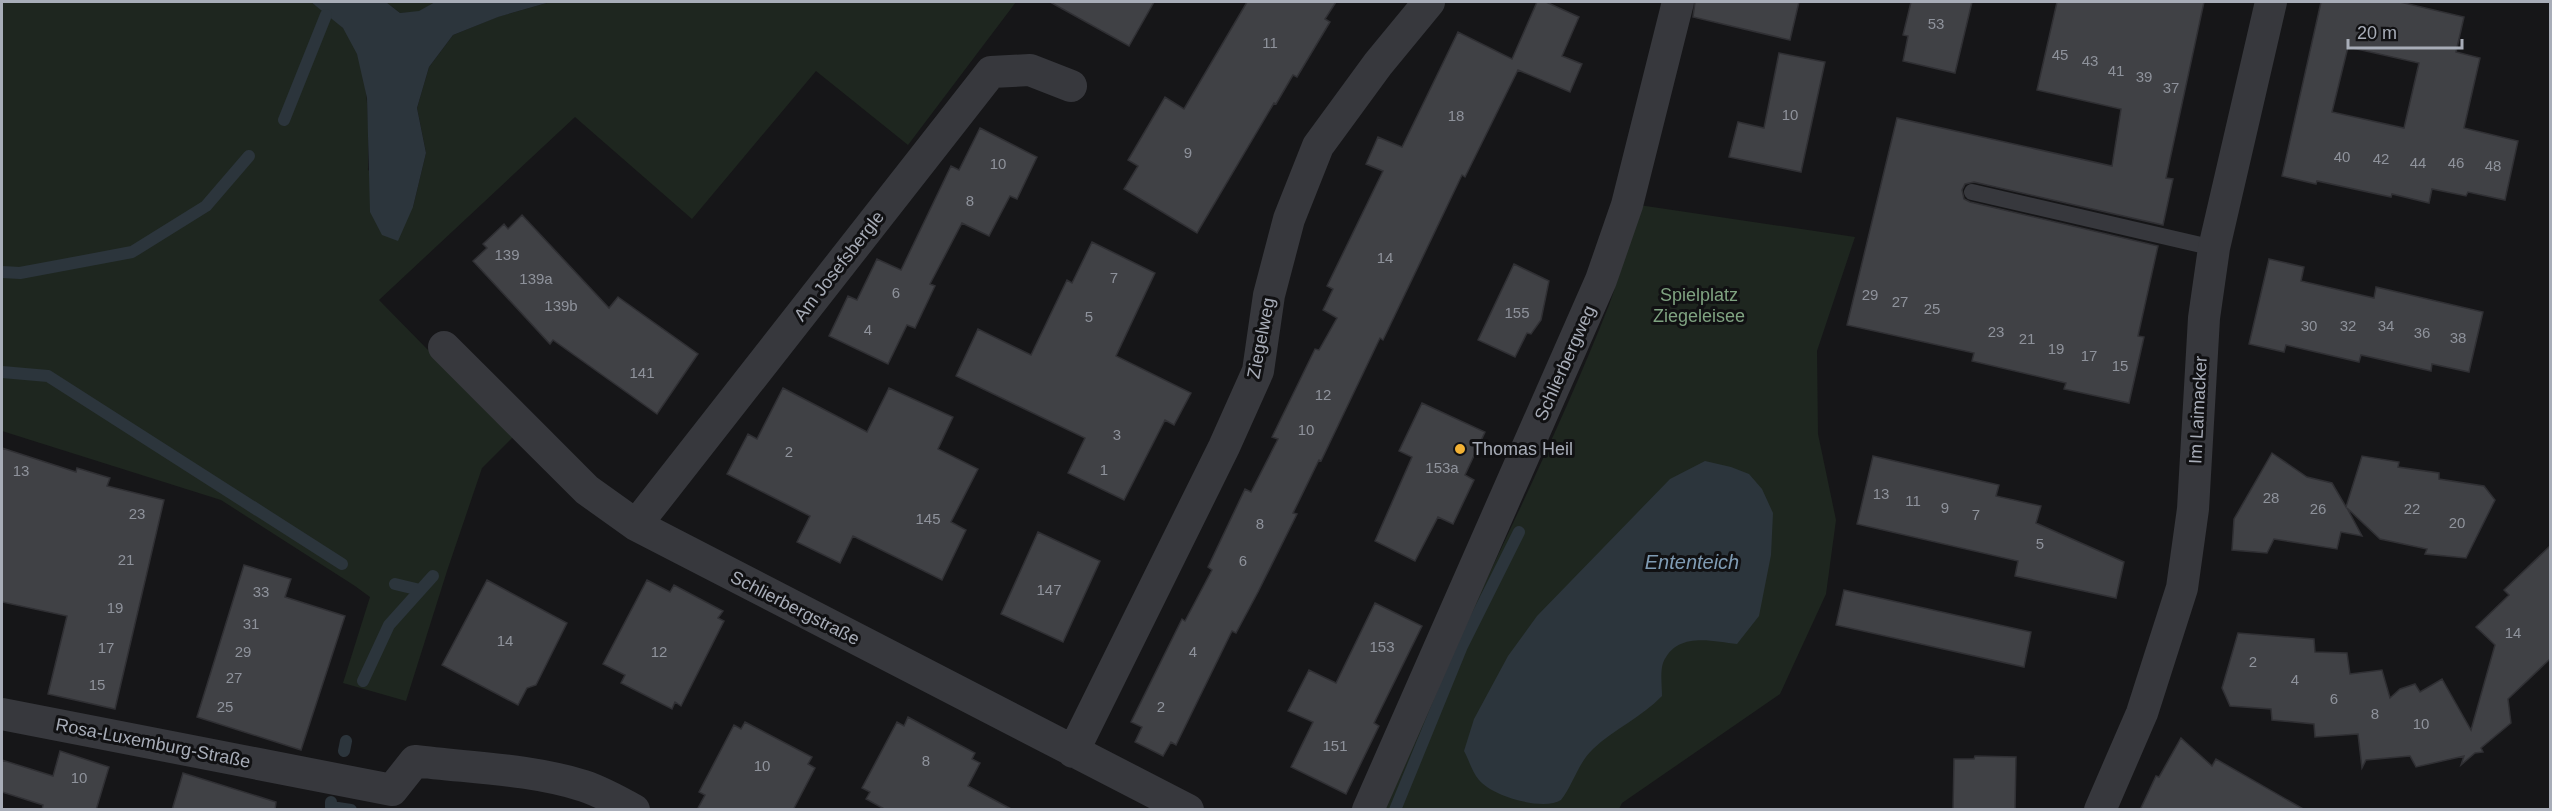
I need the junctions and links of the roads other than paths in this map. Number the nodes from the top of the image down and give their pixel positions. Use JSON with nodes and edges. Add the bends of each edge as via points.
{"nodes":[{"id":1,"x":1429,"y":2,"type":"edge"},
{"id":2,"x":1678,"y":2,"type":"edge"},
{"id":3,"x":2271,"y":2,"type":"edge"},
{"id":4,"x":1071,"y":86,"type":"dead end"},
{"id":5,"x":1972,"y":192,"type":"dead end"},
{"id":6,"x":2214,"y":248,"type":"junction"},
{"id":7,"x":444,"y":346,"type":"dead end"},
{"id":8,"x":636,"y":525,"type":"junction"},
{"id":9,"x":2,"y":714,"type":"edge"},
{"id":10,"x":1073,"y":752,"type":"junction"},
{"id":11,"x":634,"y":810,"type":"edge"},
{"id":12,"x":1188,"y":810,"type":"edge"},
{"id":13,"x":1368,"y":810,"type":"edge"},
{"id":14,"x":2100,"y":810,"type":"edge"}],
"edges":[{"from":1,"to":10,"type":"street","name":"Ziegelweg","via":[[1377,64],[1318,146],[1286,230],[1269,295],[1258,371]]},
{"from":2,"to":13,"type":"street","name":"Schlierbergweg","via":[[1627,206],[1601,280]]},
{"from":3,"to":6,"type":"street","name":"Im Laimacker"},
{"from":4,"to":8,"type":"street","name":"Am Josefsbergle","via":[[1030,70],[991,72]]},
{"from":5,"to":6,"type":"lane"},
{"from":6,"to":14,"type":"street","name":"Im Laimacker","via":[[2204,318],[2193,509],[2182,588],[2142,713]]},
{"from":7,"to":8,"type":"street","name":"Schlierbergstraße","via":[[587,490]]},
{"from":8,"to":10,"type":"street","name":"Schlierbergstraße"},
{"from":9,"to":11,"type":"street","name":"Rosa-Luxemburg-Straße","via":[[392,790],[415,761],[532,775],[582,786]]},
{"from":10,"to":12,"type":"street","name":"Schlierbergstraße"}]}
